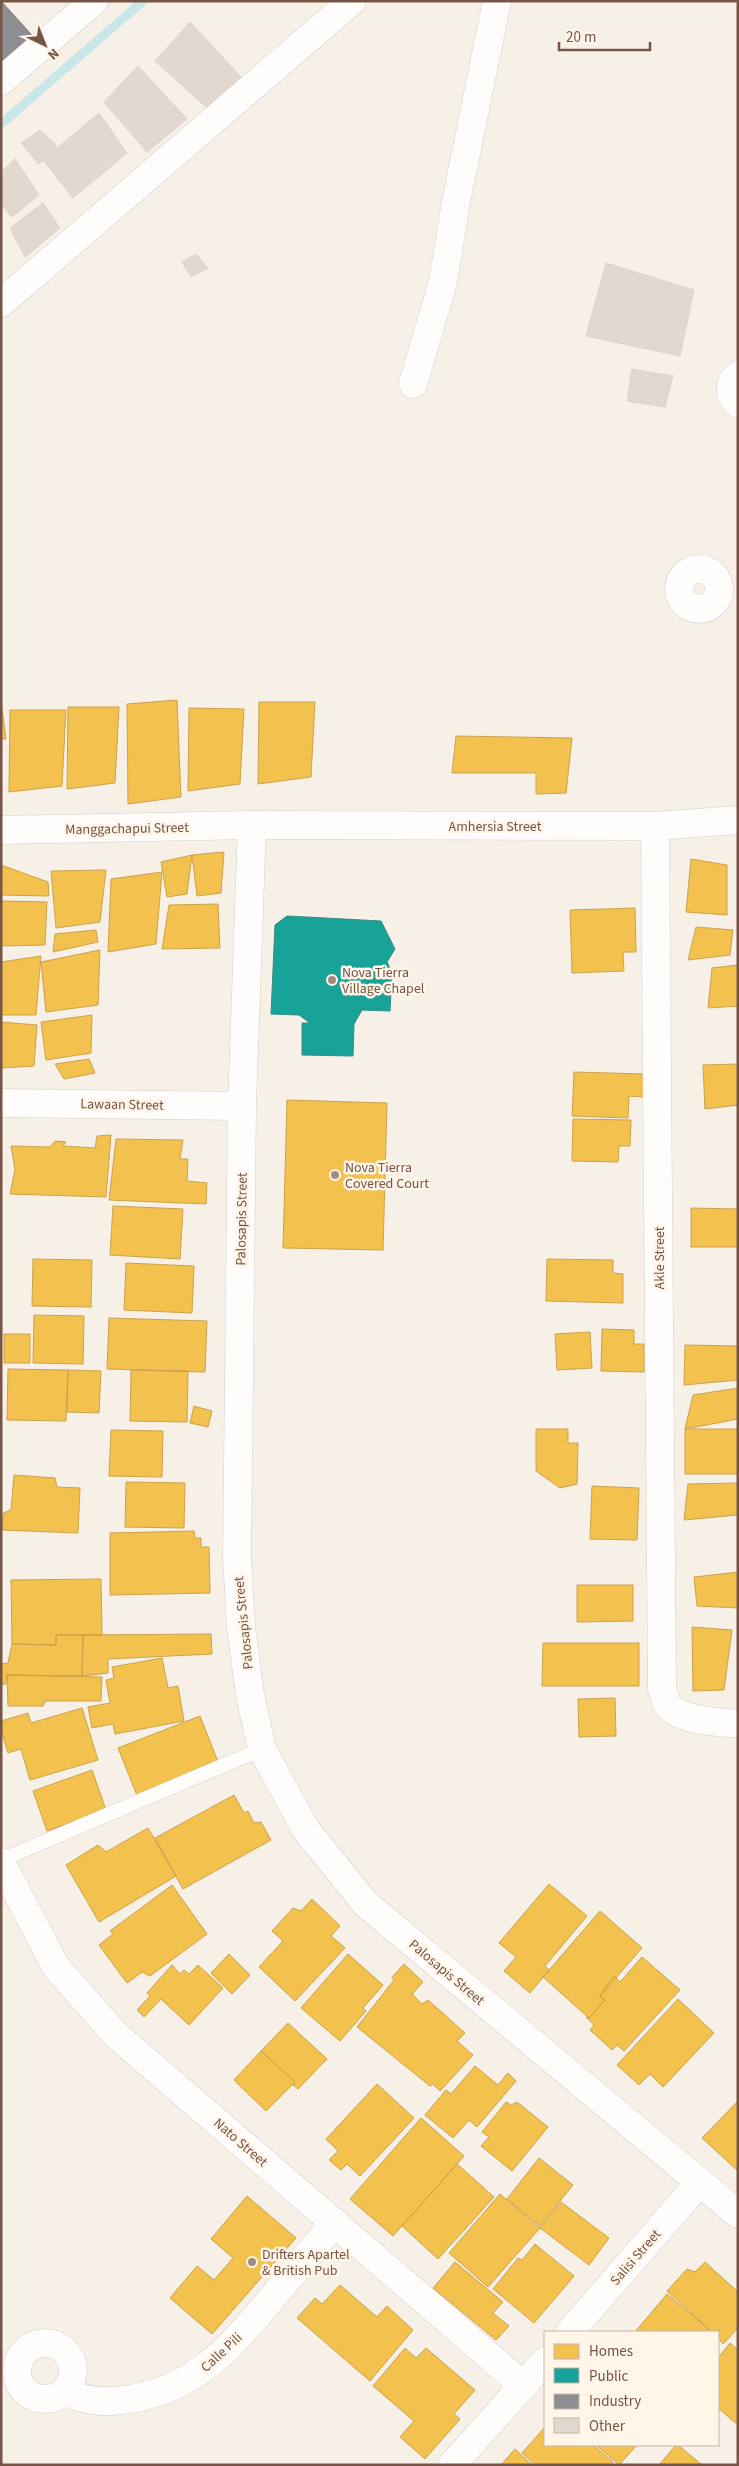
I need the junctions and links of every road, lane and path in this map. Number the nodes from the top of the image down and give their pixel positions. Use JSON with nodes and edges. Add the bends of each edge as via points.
{"nodes":[{"id":1,"x":94,"y":1,"type":"edge"},
{"id":2,"x":352,"y":1,"type":"edge"},
{"id":3,"x":497,"y":1,"type":"edge"},
{"id":4,"x":1,"y":81,"type":"edge"},
{"id":5,"x":1,"y":303,"type":"edge"},
{"id":6,"x":738,"y":374,"type":"edge"},
{"id":7,"x":413,"y":384,"type":"dead end"},
{"id":8,"x":738,"y":404,"type":"edge"},
{"id":9,"x":738,"y":820,"type":"edge"},
{"id":10,"x":252,"y":825,"type":"junction"},
{"id":11,"x":655,"y":826,"type":"junction"},
{"id":12,"x":1,"y":830,"type":"edge"},
{"id":13,"x":1,"y":1103,"type":"edge"},
{"id":14,"x":242,"y":1106,"type":"junction"},
{"id":15,"x":738,"y":1724,"type":"edge"},
{"id":16,"x":262,"y":1749,"type":"junction"},
{"id":17,"x":1,"y":1861,"type":"edge"},
{"id":18,"x":699,"y":2183,"type":"junction"},
{"id":19,"x":738,"y":2214,"type":"edge"},
{"id":20,"x":335,"y":2222,"type":"junction"},
{"id":21,"x":571,"y":2331,"type":"edge"},
{"id":22,"x":544,"y":2362,"type":"edge"},
{"id":23,"x":524,"y":2386,"type":"junction"},
{"id":24,"x":64,"y":2391,"type":"dead end"},
{"id":25,"x":452,"y":2465,"type":"edge"}],
"edges":[{"from":1,"to":4,"type":"street"},
{"from":2,"to":5,"type":"street"},
{"from":3,"to":7,"type":"street","via":[[443,282]]},
{"from":6,"to":8,"type":"street","via":[[730,386]]},
{"from":9,"to":11,"type":"street","name":"Amhersia Street"},
{"from":10,"to":11,"type":"street","name":"Amhersia Street"},
{"from":10,"to":12,"type":"street","name":"Manggachapui Street"},
{"from":10,"to":14,"type":"street","name":"Palosapis Street"},
{"from":11,"to":15,"type":"street","name":"Akle Street","via":[[662,1689],[667,1705],[679,1713],[704,1721]]},
{"from":13,"to":14,"type":"street","name":"Lawaan Street"},
{"from":14,"to":16,"type":"street","name":"Palosapis Street","via":[[237,1558],[241,1627],[250,1695]]},
{"from":16,"to":17,"type":"lane"},
{"from":16,"to":18,"type":"street","name":"Palosapis Street","via":[[306,1830],[366,1904]]},
{"from":17,"to":20,"type":"street","name":"Nato Street","via":[[56,1967],[116,2034]]},
{"from":18,"to":19,"type":"street","name":"Palosapis Street"},
{"from":18,"to":21,"type":"street","name":"Salisi Street"},
{"from":20,"to":23,"type":"street","name":"Nato Street"},
{"from":20,"to":24,"type":"street","name":"Calle Pili","via":[[239,2337],[214,2362],[194,2376],[146,2396],[115,2401],[92,2402]]},
{"from":22,"to":23,"type":"street"},
{"from":23,"to":25,"type":"street"}]}
